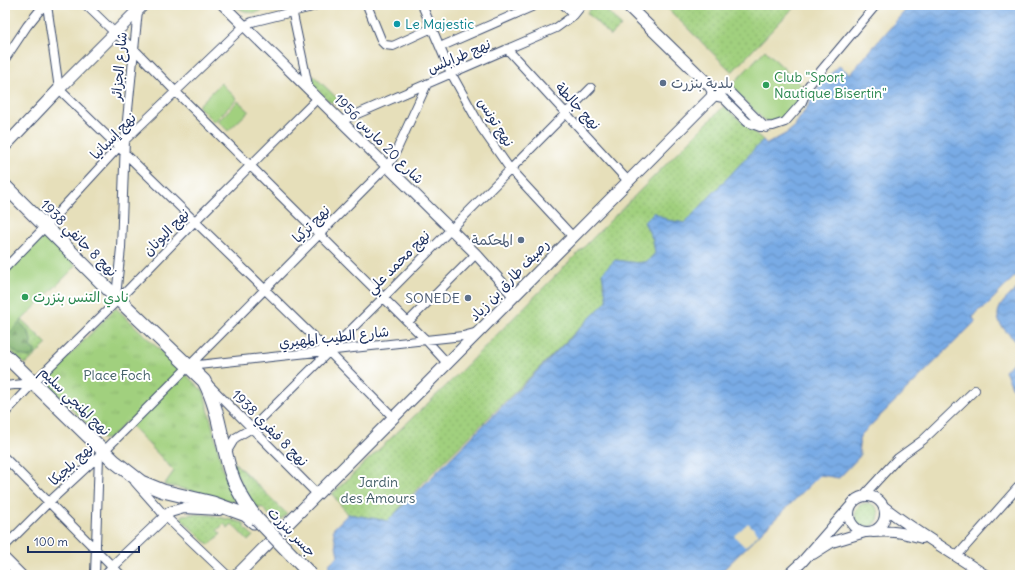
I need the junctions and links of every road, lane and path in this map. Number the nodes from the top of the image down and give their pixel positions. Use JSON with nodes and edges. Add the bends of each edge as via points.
{"nodes":[{"id":1,"x":46,"y":5,"type":"edge"},
{"id":2,"x":86,"y":5,"type":"edge"},
{"id":3,"x":223,"y":5,"type":"edge"},
{"id":4,"x":316,"y":5,"type":"edge"},
{"id":5,"x":367,"y":5,"type":"edge"},
{"id":6,"x":422,"y":5,"type":"edge"},
{"id":7,"x":536,"y":5,"type":"edge"},
{"id":8,"x":564,"y":5,"type":"edge"},
{"id":9,"x":582,"y":5,"type":"edge"},
{"id":10,"x":627,"y":5,"type":"edge"},
{"id":11,"x":876,"y":5,"type":"edge"},
{"id":12,"x":139,"y":7,"type":"edge"},
{"id":13,"x":292,"y":8,"type":"edge"},
{"id":14,"x":574,"y":15,"type":"junction"},
{"id":15,"x":244,"y":26,"type":"junction"},
{"id":16,"x":432,"y":28,"type":"junction"},
{"id":17,"x":115,"y":33,"type":"junction"},
{"id":18,"x":440,"y":47,"type":"junction"},
{"id":19,"x":134,"y":49,"type":"junction"},
{"id":20,"x":507,"y":49,"type":"junction"},
{"id":21,"x":5,"y":59,"type":"edge"},
{"id":22,"x":451,"y":73,"type":"junction"},
{"id":23,"x":427,"y":84,"type":"junction"},
{"id":24,"x":591,"y":88,"type":"dead end"},
{"id":25,"x":59,"y":89,"type":"junction"},
{"id":26,"x":309,"y":90,"type":"junction"},
{"id":27,"x":175,"y":92,"type":"junction"},
{"id":28,"x":712,"y":92,"type":"junction"},
{"id":29,"x":318,"y":98,"type":"junction"},
{"id":30,"x":567,"y":112,"type":"junction"},
{"id":31,"x":341,"y":121,"type":"junction"},
{"id":32,"x":125,"y":140,"type":"junction"},
{"id":33,"x":5,"y":146,"type":"edge"},
{"id":34,"x":119,"y":148,"type":"junction"},
{"id":35,"x":125,"y":154,"type":"junction"},
{"id":36,"x":250,"y":166,"type":"junction"},
{"id":37,"x":387,"y":166,"type":"junction"},
{"id":38,"x":510,"y":169,"type":"junction"},
{"id":39,"x":628,"y":181,"type":"junction"},
{"id":40,"x":5,"y":186,"type":"edge"},
{"id":41,"x":195,"y":221,"type":"junction"},
{"id":42,"x":45,"y":227,"type":"junction"},
{"id":43,"x":451,"y":229,"type":"junction"},
{"id":44,"x":318,"y":234,"type":"junction"},
{"id":45,"x":573,"y":237,"type":"junction"},
{"id":46,"x":476,"y":254,"type":"junction"},
{"id":47,"x":5,"y":268,"type":"edge"},
{"id":48,"x":264,"y":290,"type":"junction"},
{"id":49,"x":514,"y":296,"type":"junction"},
{"id":50,"x":383,"y":298,"type":"junction"},
{"id":51,"x":117,"y":299,"type":"junction"},
{"id":52,"x":408,"y":322,"type":"junction"},
{"id":53,"x":480,"y":331,"type":"junction"},
{"id":54,"x":426,"y":340,"type":"junction"},
{"id":55,"x":328,"y":351,"type":"junction"},
{"id":56,"x":5,"y":355,"type":"edge"},
{"id":57,"x":448,"y":364,"type":"junction"},
{"id":58,"x":189,"y":366,"type":"junction"},
{"id":59,"x":204,"y":381,"type":"junction"},
{"id":60,"x":33,"y":383,"type":"junction"},
{"id":61,"x":5,"y":386,"type":"edge"},
{"id":62,"x":975,"y":390,"type":"dead end"},
{"id":63,"x":5,"y":413,"type":"edge"},
{"id":64,"x":394,"y":418,"type":"junction"},
{"id":65,"x":252,"y":428,"type":"junction"},
{"id":66,"x":102,"y":453,"type":"junction"},
{"id":67,"x":226,"y":454,"type":"junction"},
{"id":68,"x":5,"y":458,"type":"edge"},
{"id":69,"x":123,"y":469,"type":"junction"},
{"id":70,"x":1020,"y":485,"type":"edge"},
{"id":71,"x":318,"y":495,"type":"junction"},
{"id":72,"x":863,"y":496,"type":"junction"},
{"id":73,"x":48,"y":503,"type":"junction"},
{"id":74,"x":850,"y":507,"type":"junction"},
{"id":75,"x":884,"y":507,"type":"junction"},
{"id":76,"x":165,"y":516,"type":"junction"},
{"id":77,"x":249,"y":516,"type":"junction"},
{"id":78,"x":868,"y":532,"type":"junction"},
{"id":79,"x":932,"y":541,"type":"junction"},
{"id":80,"x":5,"y":546,"type":"edge"},
{"id":81,"x":96,"y":549,"type":"junction"},
{"id":82,"x":957,"y":556,"type":"junction"},
{"id":83,"x":5,"y":559,"type":"edge"},
{"id":84,"x":802,"y":562,"type":"junction"},
{"id":85,"x":113,"y":566,"type":"junction"},
{"id":86,"x":21,"y":575,"type":"edge"},
{"id":87,"x":95,"y":575,"type":"edge"},
{"id":88,"x":107,"y":575,"type":"edge"},
{"id":89,"x":121,"y":575,"type":"edge"},
{"id":90,"x":227,"y":575,"type":"edge"},
{"id":91,"x":237,"y":575,"type":"edge"},
{"id":92,"x":305,"y":575,"type":"edge"},
{"id":93,"x":311,"y":575,"type":"edge"},
{"id":94,"x":788,"y":575,"type":"edge"},
{"id":95,"x":985,"y":575,"type":"edge"}],
"edges":[{"from":1,"to":21,"type":"street","via":[[27,26]]},
{"from":1,"to":25,"type":"street"},
{"from":2,"to":17,"type":"street"},
{"from":3,"to":15,"type":"street","name":"شارع 20 مارس 1956"},
{"from":4,"to":13,"type":"street"},
{"from":5,"to":16,"type":"street","via":[[385,45],[393,46]]},
{"from":6,"to":16,"type":"street","name":"نهج تونس"},
{"from":7,"to":18,"type":"street"},
{"from":8,"to":14,"type":"street"},
{"from":9,"to":14,"type":"street","name":"نهج طرابلس"},
{"from":10,"to":28,"type":"main road"},
{"from":11,"to":28,"type":"street","via":[[809,85],[801,104],[790,118],[779,125],[766,128],[747,122],[723,98]]},
{"from":12,"to":17,"type":"main road"},
{"from":12,"to":19,"type":"street","name":"شارع الجزائر"},
{"from":13,"to":15,"type":"street"},
{"from":13,"to":26,"type":"street"},
{"from":14,"to":20,"type":"street","name":"نهج طرابلس","via":[[556,28]]},
{"from":15,"to":26,"type":"street","name":"شارع 20 مارس 1956"},
{"from":15,"to":27,"type":"street","name":"نهج إسبانيا"},
{"from":16,"to":18,"type":"street","name":"نهج تونس"},
{"from":17,"to":19,"type":"street"},
{"from":17,"to":25,"type":"main road"},
{"from":18,"to":22,"type":"street","name":"نهج تونس"},
{"from":19,"to":27,"type":"street"},
{"from":19,"to":32,"type":"street","name":"شارع الجزائر"},
{"from":20,"to":22,"type":"street","name":"نهج طرابلس"},
{"from":20,"to":30,"type":"street","name":"نهج جالطة"},
{"from":22,"to":23,"type":"street","name":"نهج طرابلس"},
{"from":22,"to":38,"type":"street","name":"نهج تونس","via":[[482,129]]},
{"from":23,"to":31,"type":"street","name":"نهج طرابلس"},
{"from":23,"to":37,"type":"street","name":"نهج تركيا"},
{"from":24,"to":30,"type":"street","name":"نهج محمد علي"},
{"from":25,"to":33,"type":"main road"},
{"from":25,"to":34,"type":"street"},
{"from":26,"to":29,"type":"street","name":"شارع 20 مارس 1956"},
{"from":27,"to":32,"type":"street","name":"نهج إسبانيا"},
{"from":27,"to":36,"type":"street"},
{"from":28,"to":39,"type":"main road","name":"رصيف طارق بن زياد"},
{"from":29,"to":31,"type":"street","name":"شارع 20 مارس 1956"},
{"from":29,"to":36,"type":"street","name":"نهج اليونان"},
{"from":30,"to":38,"type":"street","name":"نهج محمد علي"},
{"from":30,"to":39,"type":"street","name":"نهج جالطة"},
{"from":31,"to":37,"type":"street","name":"شارع 20 مارس 1956"},
{"from":32,"to":34,"type":"street","name":"نهج إسبانيا"},
{"from":32,"to":35,"type":"street","name":"شارع الجزائر"},
{"from":34,"to":35,"type":"street"},
{"from":34,"to":42,"type":"street","name":"نهج إسبانيا"},
{"from":35,"to":41,"type":"street"},
{"from":35,"to":51,"type":"street","name":"شارع الجزائر"},
{"from":36,"to":41,"type":"street","name":"نهج اليونان"},
{"from":36,"to":44,"type":"street"},
{"from":37,"to":43,"type":"street","name":"شارع 20 مارس 1956"},
{"from":37,"to":44,"type":"street","name":"نهج تركيا"},
{"from":38,"to":43,"type":"street","name":"نهج محمد علي"},
{"from":38,"to":45,"type":"street","name":"نهج تونس"},
{"from":39,"to":45,"type":"main road","name":"رصيف طارق بن زياد"},
{"from":40,"to":42,"type":"main road","name":"نهج 8 جانفي 1938"},
{"from":41,"to":48,"type":"street"},
{"from":41,"to":51,"type":"street","name":"نهج اليونان"},
{"from":42,"to":47,"type":"street","name":"نهج إسبانيا"},
{"from":42,"to":51,"type":"main road","name":"نهج 8 جانفي 1938"},
{"from":43,"to":46,"type":"street","name":"شارع 20 مارس 1956"},
{"from":43,"to":50,"type":"street","name":"نهج محمد علي"},
{"from":44,"to":48,"type":"street","name":"نهج تركيا"},
{"from":44,"to":50,"type":"street"},
{"from":45,"to":49,"type":"main road","name":"رصيف طارق بن زياد"},
{"from":46,"to":49,"type":"street","name":"شارع 20 مارس 1956"},
{"from":46,"to":52,"type":"street"},
{"from":48,"to":55,"type":"street"},
{"from":48,"to":58,"type":"street","name":"نهج تركيا"},
{"from":49,"to":53,"type":"main road","name":"رصيف طارق بن زياد"},
{"from":50,"to":52,"type":"street"},
{"from":50,"to":55,"type":"street","name":"نهج محمد علي"},
{"from":51,"to":58,"type":"main road","name":"نهج 8 جانفي 1938"},
{"from":51,"to":60,"type":"street","name":"نهج اليونان"},
{"from":52,"to":54,"type":"street"},
{"from":53,"to":54,"type":"street","name":"شارع الطيب المهيري","via":[[463,336]]},
{"from":53,"to":57,"type":"main road","name":"رصيف طارق بن زياد"},
{"from":54,"to":55,"type":"street","name":"شارع الطيب المهيري"},
{"from":54,"to":57,"type":"street"},
{"from":55,"to":58,"type":"street","name":"شارع الطيب المهيري"},
{"from":55,"to":64,"type":"street"},
{"from":55,"to":65,"type":"street","name":"نهج محمد علي"},
{"from":56,"to":60,"type":"main road","name":"نهج المنجي سليم"},
{"from":57,"to":64,"type":"main road","name":"رصيف طارق بن زياد"},
{"from":58,"to":59,"type":"main road","name":"نهج 8 جانفي 1938"},
{"from":58,"to":66,"type":"street","name":"نهج بلجيكا"},
{"from":59,"to":65,"type":"street","name":"نهج 8 فيفري 1938"},
{"from":59,"to":67,"type":"main road","name":"نهج 8 جانفي 1938","via":[[210,392]]},
{"from":60,"to":61,"type":"street"},
{"from":60,"to":63,"type":"street","name":"نهج اليونان"},
{"from":60,"to":66,"type":"main road","name":"نهج المنجي سليم"},
{"from":62,"to":72,"type":"street","via":[[923,440],[898,458]]},
{"from":64,"to":71,"type":"main road","name":"رصيف طارق بن زياد"},
{"from":65,"to":67,"type":"street","name":"نهج محمد علي","via":[[235,438]]},
{"from":65,"to":71,"type":"street","name":"نهج 8 فيفري 1938"},
{"from":66,"to":69,"type":"main road","name":"نهج المنجي سليم"},
{"from":66,"to":73,"type":"street","name":"نهج بلجيكا"},
{"from":66,"to":81,"type":"street"},
{"from":67,"to":77,"type":"main road","name":"نهج 8 جانفي 1938"},
{"from":68,"to":73,"type":"street"},
{"from":69,"to":76,"type":"street","name":"نهج المنجي سليم"},
{"from":69,"to":77,"type":"main road","name":"نهج المنجي سليم","via":[[153,488],[203,499]]},
{"from":70,"to":82,"type":"street"},
{"from":71,"to":91,"type":"main road","name":"رصيف طارق بن زياد"},
{"from":72,"to":74,"type":"street"},
{"from":72,"to":75,"type":"street","via":[[876,498]]},
{"from":73,"to":80,"type":"street","name":"نهج بلجيكا"},
{"from":73,"to":81,"type":"street"},
{"from":74,"to":78,"type":"street","via":[[849,518],[852,524],[860,531]]},
{"from":74,"to":84,"type":"street"},
{"from":75,"to":78,"type":"street","via":[[884,523],[876,530]]},
{"from":75,"to":79,"type":"street"},
{"from":76,"to":77,"type":"street","via":[[184,508],[206,508]]},
{"from":76,"to":85,"type":"street"},
{"from":76,"to":90,"type":"street","name":"نهج المنجي سليم"},
{"from":77,"to":92,"type":"main road","name":"جسر بنزرت"},
{"from":77,"to":93,"type":"main road","name":"جسر بنزرت","bridge":true},
{"from":78,"to":79,"type":"street","via":[[889,530]]},
{"from":78,"to":84,"type":"street","via":[[832,542]]},
{"from":79,"to":82,"type":"street"},
{"from":81,"to":85,"type":"street"},
{"from":81,"to":87,"type":"street"},
{"from":82,"to":95,"type":"street"},
{"from":83,"to":86,"type":"street"},
{"from":84,"to":94,"type":"street"},
{"from":85,"to":88,"type":"street"},
{"from":85,"to":89,"type":"street"}]}
